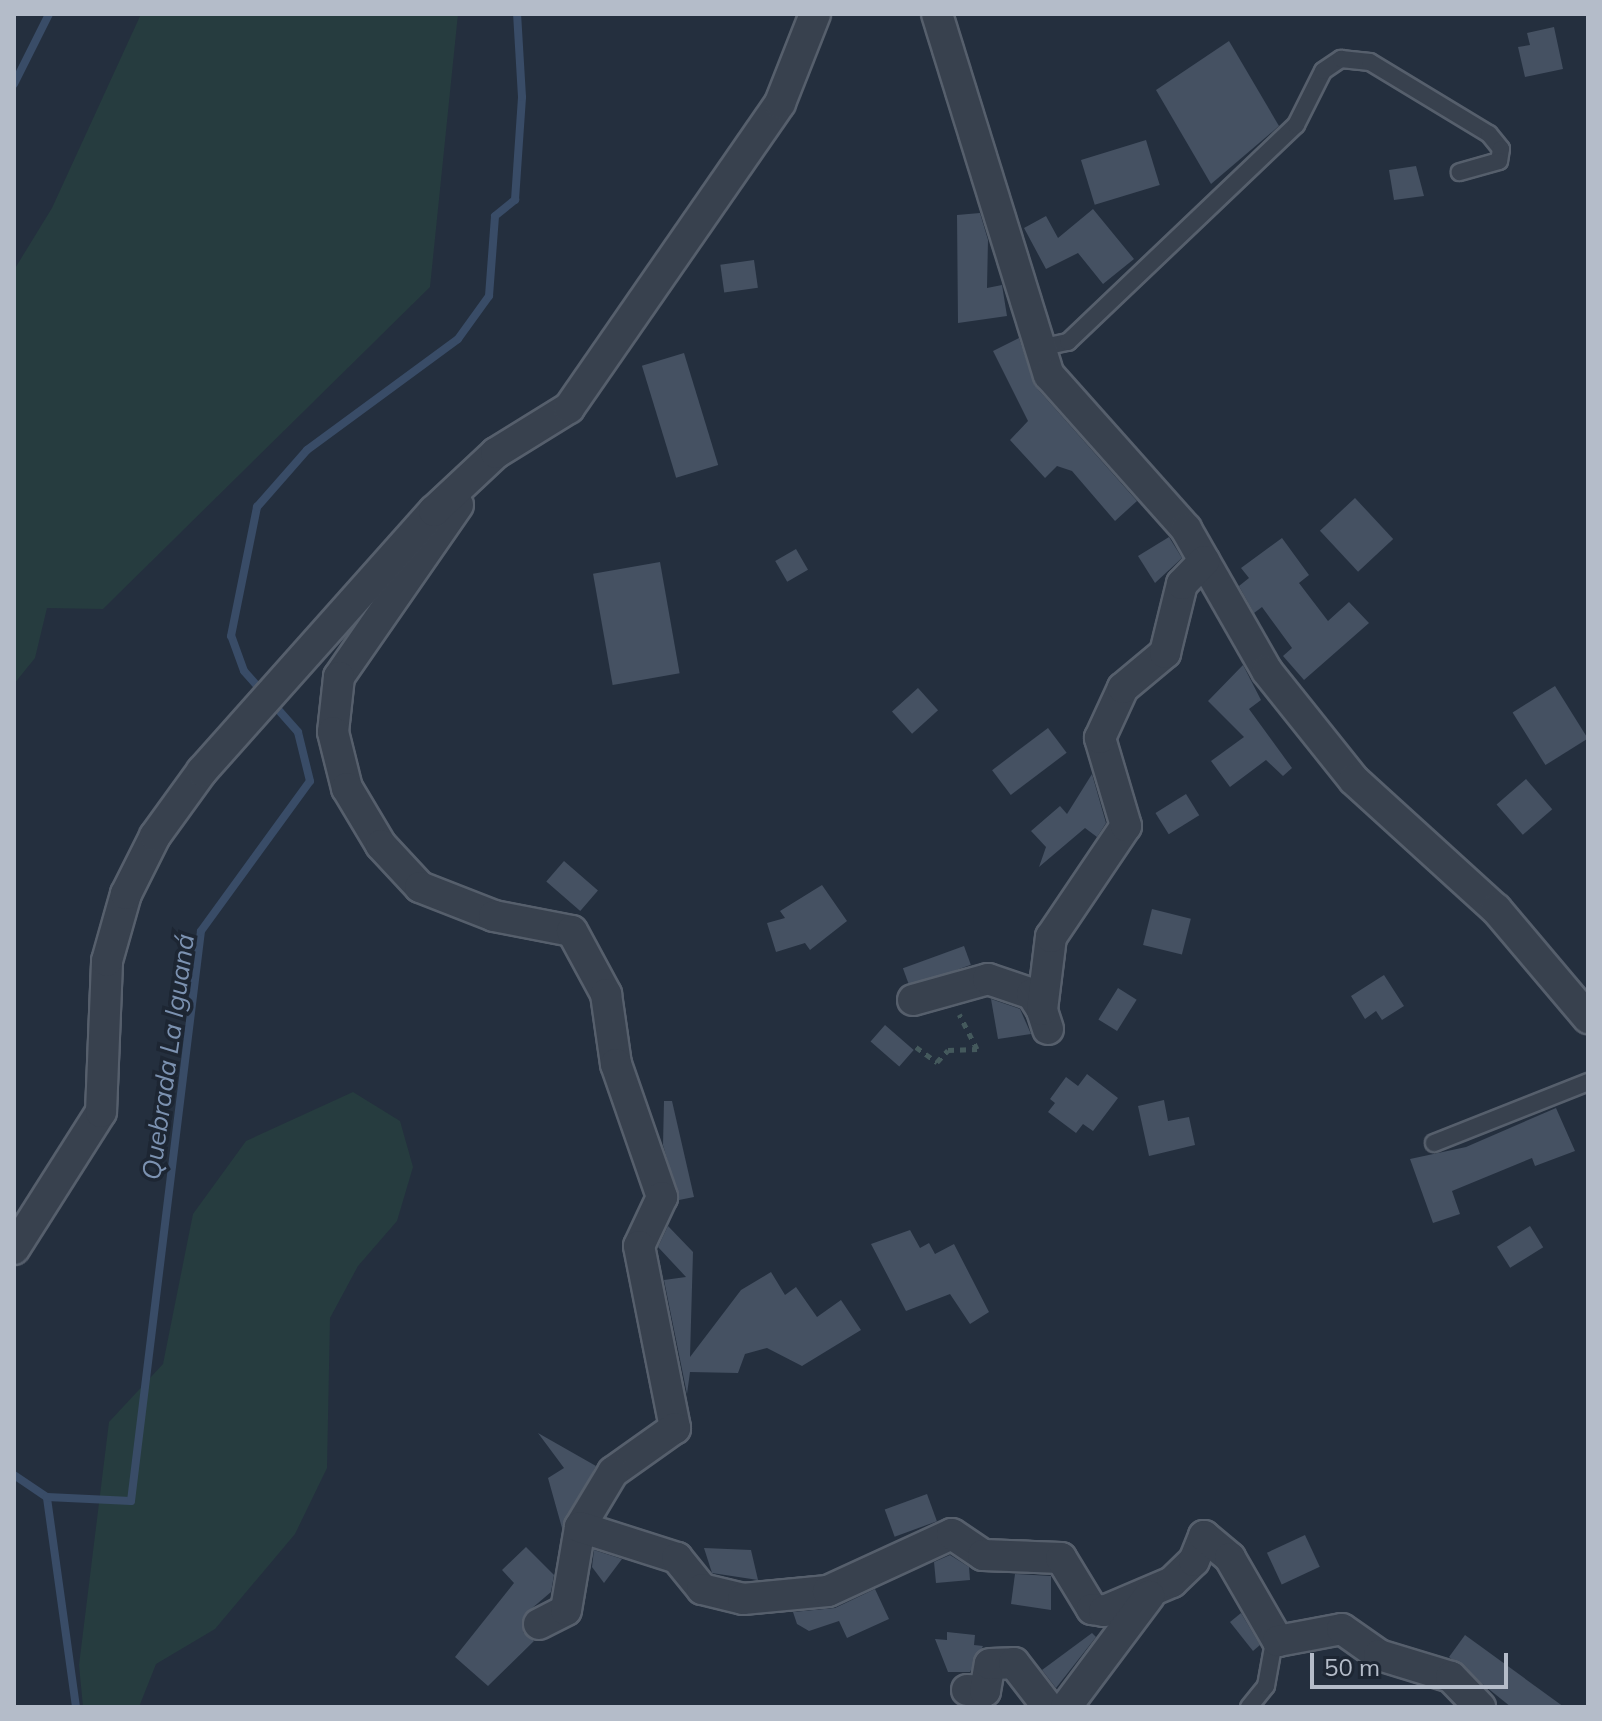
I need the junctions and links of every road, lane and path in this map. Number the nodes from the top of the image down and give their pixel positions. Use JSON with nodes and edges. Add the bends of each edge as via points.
{"nodes":[{"id":1,"x":815,"y":14,"type":"edge"},
{"id":2,"x":937,"y":14,"type":"edge"},
{"id":3,"x":1460,"y":172,"type":"dead end"},
{"id":4,"x":1039,"y":348,"type":"junction"},
{"id":5,"x":477,"y":472,"type":"junction"},
{"id":6,"x":1204,"y":561,"type":"junction"},
{"id":7,"x":952,"y":992,"type":"junction"},
{"id":8,"x":913,"y":1000,"type":"dead end"},
{"id":9,"x":1588,"y":1018,"type":"edge"},
{"id":10,"x":916,"y":1047,"type":"dead end"},
{"id":11,"x":1588,"y":1082,"type":"edge"},
{"id":12,"x":1434,"y":1143,"type":"dead end"},
{"id":13,"x":14,"y":1249,"type":"edge"},
{"id":14,"x":580,"y":1527,"type":"junction"},
{"id":15,"x":1150,"y":1595,"type":"junction"},
{"id":16,"x":539,"y":1624,"type":"dead end"},
{"id":17,"x":1276,"y":1630,"type":"junction"},
{"id":18,"x":967,"y":1690,"type":"dead end"},
{"id":19,"x":1048,"y":1707,"type":"edge"},
{"id":20,"x":1066,"y":1707,"type":"edge"},
{"id":21,"x":1249,"y":1707,"type":"edge"},
{"id":22,"x":1480,"y":1707,"type":"edge"}],
"edges":[{"from":1,"to":5,"type":"street","via":[[780,103],[569,408]]},
{"from":2,"to":4,"type":"street"},
{"from":3,"to":4,"type":"lane","via":[[1499,161],[1501,149],[1489,134],[1370,62],[1341,59],[1323,71],[1296,125],[1068,342]]},
{"from":4,"to":6,"type":"street","via":[[1056,384],[1186,529]]},
{"from":5,"to":13,"type":"street","via":[[434,511],[202,771],[155,836],[126,894],[107,961],[101,1112]]},
{"from":5,"to":14,"type":"street","via":[[339,677],[333,732],[347,788],[381,845],[420,887],[494,916],[572,931],[606,994],[616,1064],[662,1197],[639,1246],[675,1428],[613,1472]]},
{"from":6,"to":7,"type":"street","via":[[1182,584],[1165,653],[1123,688],[1100,738],[1126,826],[1051,937],[1045,1020],[1008,981],[988,979]]},
{"from":6,"to":9,"type":"street","via":[[1267,671],[1354,780],[1496,909]]},
{"from":7,"to":8,"type":"street"},
{"from":7,"to":10,"type":"path","via":[[977,1049],[948,1050],[937,1062]]},
{"from":11,"to":12,"type":"lane"},
{"from":14,"to":15,"type":"street","via":[[677,1558],[702,1589],[723,1597],[828,1591],[952,1534],[983,1555],[1061,1558],[1092,1609],[1111,1611]]},
{"from":14,"to":16,"type":"street","via":[[566,1610]]},
{"from":15,"to":17,"type":"street","via":[[1189,1568],[1204,1536],[1230,1558]]},
{"from":15,"to":20,"type":"street"},
{"from":17,"to":21,"type":"lane","via":[[1266,1686]]},
{"from":17,"to":22,"type":"street","via":[[1278,1641],[1288,1644],[1342,1629],[1379,1655],[1451,1677]]},
{"from":18,"to":19,"type":"street","via":[[985,1691],[990,1664],[1014,1663]]}]}
